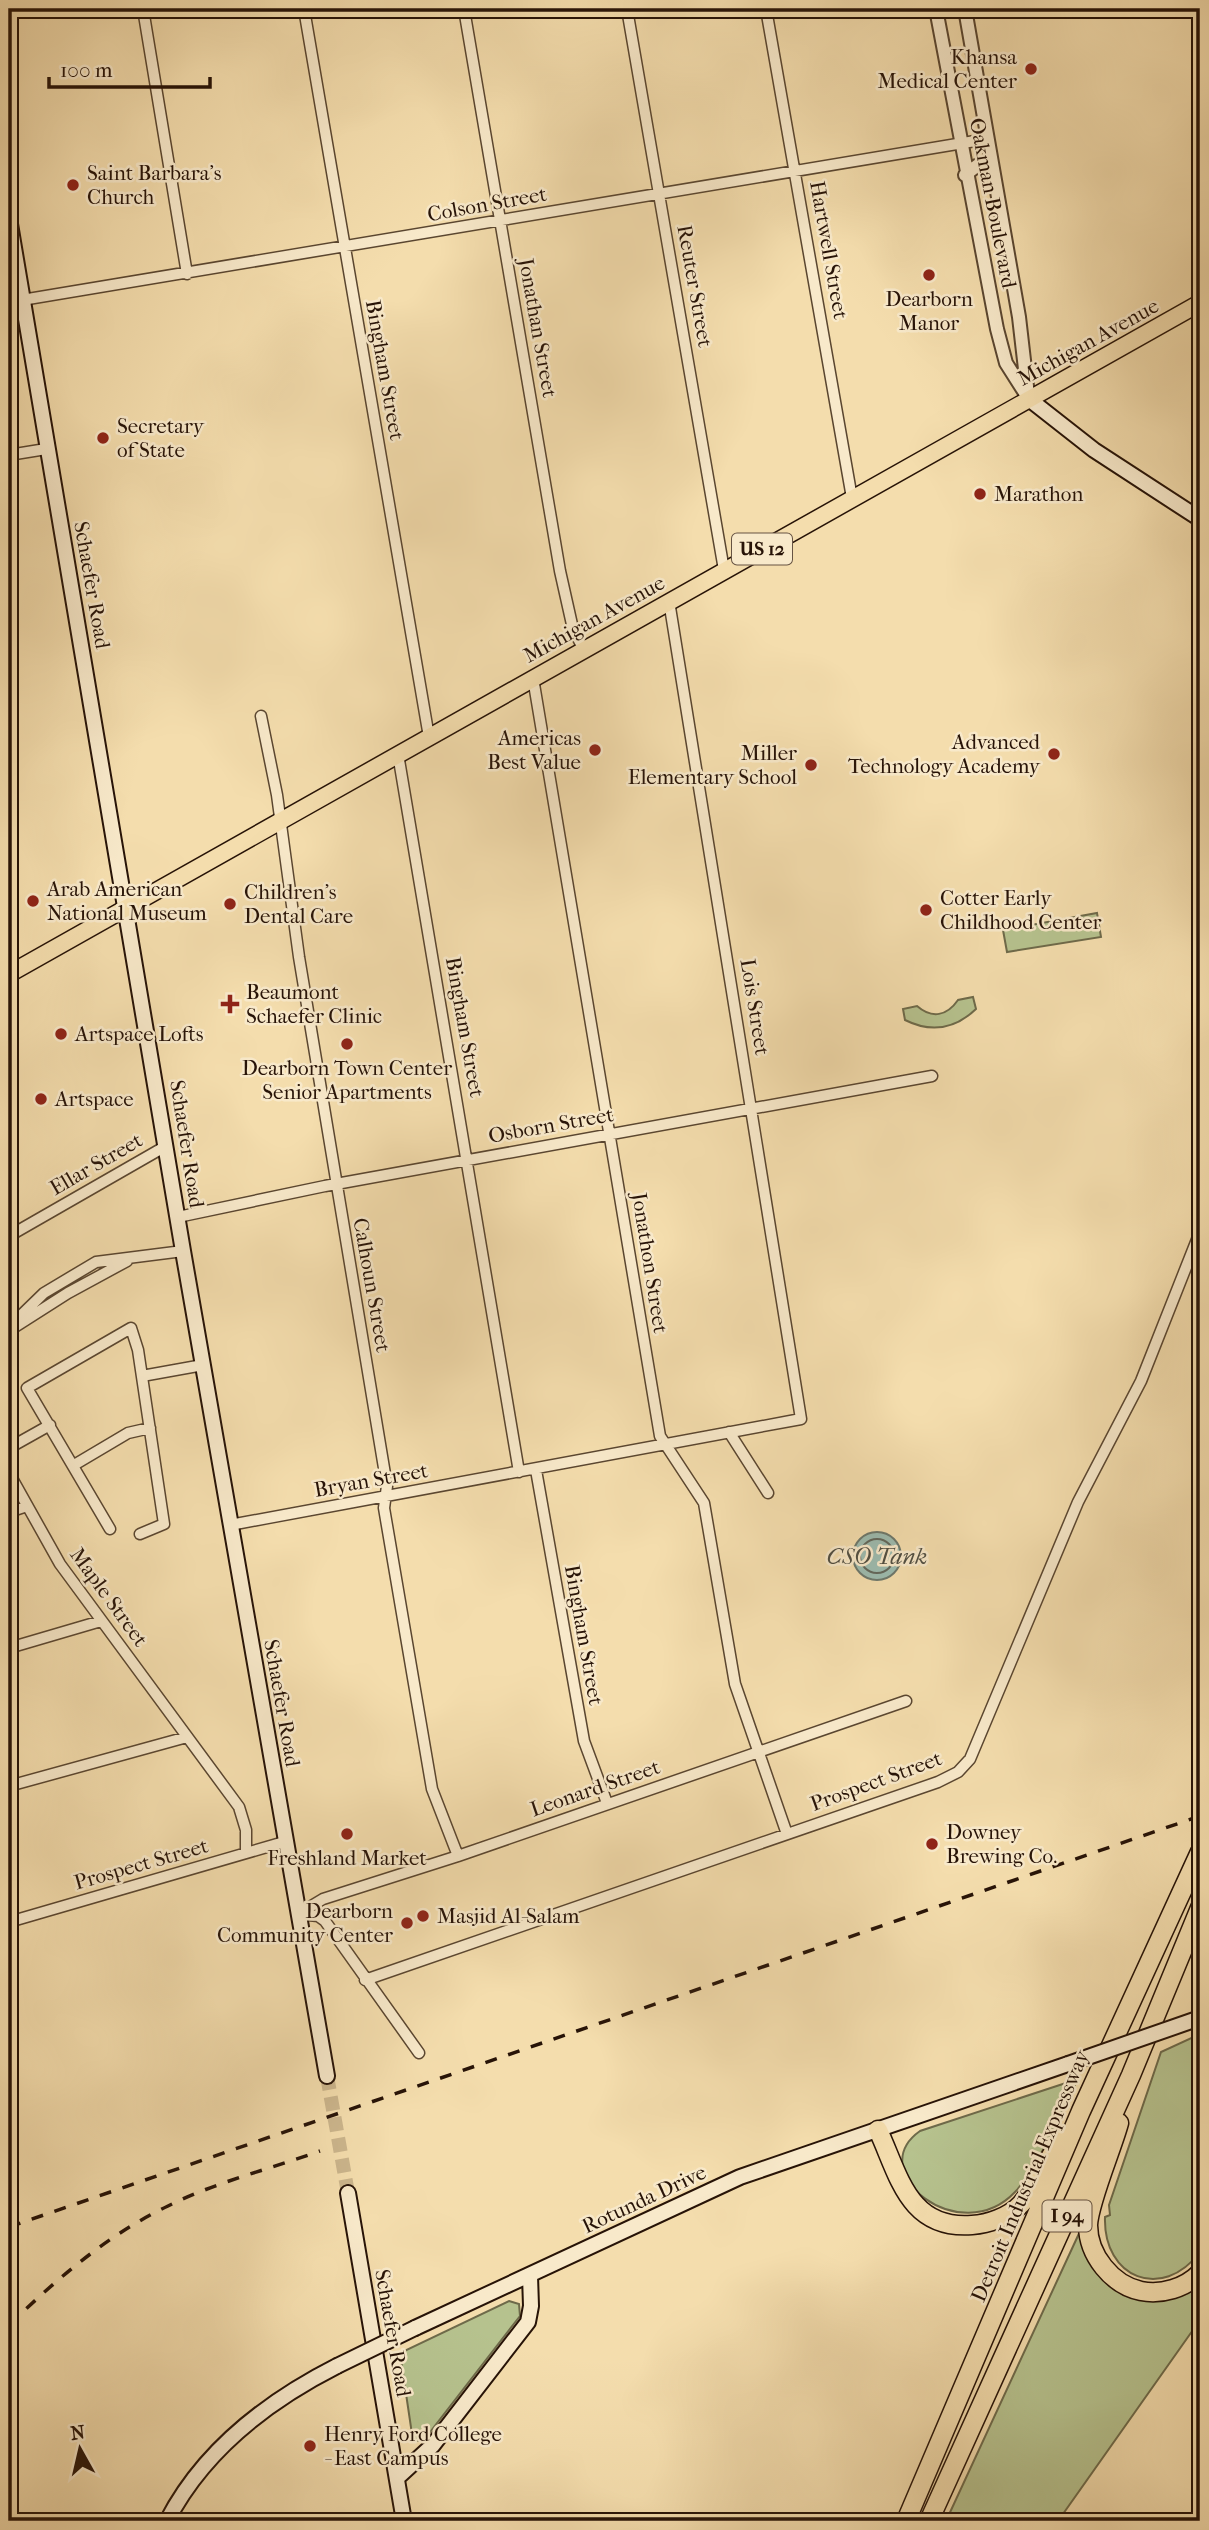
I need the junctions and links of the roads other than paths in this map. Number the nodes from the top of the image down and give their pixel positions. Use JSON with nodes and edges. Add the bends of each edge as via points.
{"nodes":[{"id":1,"x":143,"y":9,"type":"edge"},
{"id":2,"x":304,"y":9,"type":"edge"},
{"id":3,"x":464,"y":9,"type":"edge"},
{"id":4,"x":627,"y":9,"type":"edge"},
{"id":5,"x":766,"y":9,"type":"edge"},
{"id":6,"x":936,"y":9,"type":"edge"},
{"id":7,"x":965,"y":9,"type":"edge"},
{"id":8,"x":987,"y":139,"type":"junction"},
{"id":9,"x":959,"y":143,"type":"junction"},
{"id":10,"x":795,"y":171,"type":"junction"},
{"id":11,"x":992,"y":172,"type":"junction"},
{"id":12,"x":965,"y":175,"type":"junction"},
{"id":13,"x":659,"y":194,"type":"junction"},
{"id":14,"x":9,"y":218,"type":"edge"},
{"id":15,"x":500,"y":221,"type":"junction"},
{"id":16,"x":344,"y":247,"type":"junction"},
{"id":17,"x":187,"y":274,"type":"junction"},
{"id":18,"x":22,"y":300,"type":"junction"},
{"id":19,"x":1200,"y":303,"type":"edge"},
{"id":20,"x":1029,"y":399,"type":"junction"},
{"id":21,"x":46,"y":449,"type":"junction"},
{"id":22,"x":9,"y":455,"type":"edge"},
{"id":23,"x":852,"y":498,"type":"junction"},
{"id":24,"x":1200,"y":519,"type":"edge"},
{"id":25,"x":724,"y":570,"type":"junction"},
{"id":26,"x":669,"y":601,"type":"junction"},
{"id":27,"x":583,"y":650,"type":"junction"},
{"id":28,"x":533,"y":678,"type":"junction"},
{"id":29,"x":261,"y":716,"type":"dead end"},
{"id":30,"x":429,"y":737,"type":"junction"},
{"id":31,"x":398,"y":754,"type":"junction"},
{"id":32,"x":279,"y":821,"type":"junction"},
{"id":33,"x":126,"y":908,"type":"junction"},
{"id":34,"x":9,"y":974,"type":"edge"},
{"id":35,"x":932,"y":1076,"type":"dead end"},
{"id":36,"x":752,"y":1108,"type":"junction"},
{"id":37,"x":610,"y":1134,"type":"junction"},
{"id":38,"x":166,"y":1146,"type":"junction"},
{"id":39,"x":469,"y":1160,"type":"junction"},
{"id":40,"x":336,"y":1184,"type":"junction"},
{"id":41,"x":178,"y":1217,"type":"junction"},
{"id":42,"x":1200,"y":1232,"type":"edge"},
{"id":43,"x":9,"y":1236,"type":"edge"},
{"id":44,"x":183,"y":1251,"type":"junction"},
{"id":45,"x":9,"y":1329,"type":"edge"},
{"id":46,"x":203,"y":1365,"type":"junction"},
{"id":47,"x":142,"y":1376,"type":"junction"},
{"id":48,"x":50,"y":1425,"type":"junction"},
{"id":49,"x":150,"y":1428,"type":"junction"},
{"id":50,"x":729,"y":1433,"type":"junction"},
{"id":51,"x":663,"y":1444,"type":"junction"},
{"id":52,"x":9,"y":1448,"type":"edge"},
{"id":53,"x":74,"y":1465,"type":"junction"},
{"id":54,"x":536,"y":1471,"type":"junction"},
{"id":55,"x":519,"y":1472,"type":"junction"},
{"id":56,"x":9,"y":1473,"type":"edge"},
{"id":57,"x":768,"y":1493,"type":"dead end"},
{"id":58,"x":386,"y":1498,"type":"junction"},
{"id":59,"x":27,"y":1506,"type":"junction"},
{"id":60,"x":9,"y":1511,"type":"edge"},
{"id":61,"x":230,"y":1525,"type":"junction"},
{"id":62,"x":110,"y":1530,"type":"dead end"},
{"id":63,"x":141,"y":1534,"type":"dead end"},
{"id":64,"x":102,"y":1620,"type":"junction"},
{"id":65,"x":9,"y":1648,"type":"edge"},
{"id":66,"x":905,"y":1701,"type":"dead end"},
{"id":67,"x":187,"y":1737,"type":"junction"},
{"id":68,"x":758,"y":1753,"type":"junction"},
{"id":69,"x":9,"y":1786,"type":"edge"},
{"id":70,"x":607,"y":1804,"type":"junction"},
{"id":71,"x":787,"y":1834,"type":"junction"},
{"id":72,"x":285,"y":1842,"type":"junction"},
{"id":73,"x":1200,"y":1852,"type":"edge"},
{"id":74,"x":246,"y":1853,"type":"junction"},
{"id":75,"x":458,"y":1856,"type":"junction"},
{"id":76,"x":1200,"y":1908,"type":"edge"},
{"id":77,"x":298,"y":1914,"type":"junction"},
{"id":78,"x":9,"y":1922,"type":"edge"},
{"id":79,"x":365,"y":1980,"type":"junction"},
{"id":80,"x":1199,"y":2019,"type":"edge"},
{"id":81,"x":419,"y":2053,"type":"dead end"},
{"id":82,"x":1131,"y":2075,"type":"junction"},
{"id":83,"x":327,"y":2076,"type":"tunnel mouth"},
{"id":84,"x":1081,"y":2111,"type":"junction"},
{"id":85,"x":878,"y":2130,"type":"junction"},
{"id":86,"x":348,"y":2193,"type":"tunnel mouth"},
{"id":87,"x":1200,"y":2273,"type":"edge"},
{"id":88,"x":530,"y":2276,"type":"junction"},
{"id":89,"x":397,"y":2478,"type":"junction"},
{"id":90,"x":167,"y":2521,"type":"edge"},
{"id":91,"x":404,"y":2521,"type":"edge"},
{"id":92,"x":906,"y":2521,"type":"edge"},
{"id":93,"x":929,"y":2521,"type":"edge"}],
"edges":[{"from":1,"to":17,"type":"street"},
{"from":2,"to":16,"type":"street","name":"Bingham Street"},
{"from":3,"to":15,"type":"street","name":"Jonathan Street"},
{"from":4,"to":13,"type":"street","name":"Reuter Street"},
{"from":5,"to":10,"type":"street","name":"Hartwell Street"},
{"from":6,"to":9,"type":"street","name":"Oakman Boulevard"},
{"from":7,"to":8,"type":"street","name":"Oakman Boulevard"},
{"from":8,"to":9,"type":"street","name":"Colson Street"},
{"from":8,"to":11,"type":"street","name":"Oakman Boulevard"},
{"from":9,"to":10,"type":"street","name":"Colson Street"},
{"from":9,"to":12,"type":"street","name":"Oakman Boulevard"},
{"from":10,"to":13,"type":"street","name":"Colson Street"},
{"from":10,"to":23,"type":"street","name":"Hartwell Street"},
{"from":11,"to":12,"type":"street","via":[[978,165]]},
{"from":11,"to":20,"type":"street","name":"Oakman Boulevard"},
{"from":12,"to":20,"type":"street","name":"Oakman Boulevard","via":[[1006,363]]},
{"from":13,"to":15,"type":"street","name":"Colson Street"},
{"from":13,"to":25,"type":"street","name":"Reuter Street"},
{"from":14,"to":18,"type":"main road","name":"Schaefer Road"},
{"from":15,"to":16,"type":"street","name":"Colson Street"},
{"from":15,"to":27,"type":"street","name":"Jonathan Street","via":[[560,571],[573,629]]},
{"from":16,"to":17,"type":"street","name":"Colson Street"},
{"from":16,"to":30,"type":"street","name":"Bingham Street"},
{"from":17,"to":18,"type":"street","name":"Colson Street"},
{"from":18,"to":21,"type":"main road","name":"Schaefer Road"},
{"from":19,"to":20,"type":"main road","name":"Michigan Avenue","number":"US 12"},
{"from":20,"to":23,"type":"main road","name":"Michigan Avenue","number":"US 12"},
{"from":20,"to":24,"type":"main road","name":"Oakman Boulevard","via":[[1094,450]]},
{"from":21,"to":22,"type":"street"},
{"from":21,"to":33,"type":"main road","name":"Schaefer Road"},
{"from":23,"to":25,"type":"main road","name":"Michigan Avenue","number":"US 12"},
{"from":25,"to":26,"type":"main road","name":"Michigan Avenue","number":"US 12"},
{"from":26,"to":27,"type":"main road","name":"Michigan Avenue","number":"US 12"},
{"from":26,"to":36,"type":"street","name":"Lois Street"},
{"from":27,"to":28,"type":"main road","name":"Michigan Avenue","number":"US 12"},
{"from":28,"to":30,"type":"main road","name":"Michigan Avenue","number":"US 12"},
{"from":28,"to":37,"type":"street","name":"Jonathon Street"},
{"from":29,"to":32,"type":"street","name":"Calhoun Street"},
{"from":30,"to":31,"type":"main road","name":"Michigan Avenue","number":"US 12"},
{"from":31,"to":32,"type":"main road","name":"Michigan Avenue","number":"US 12"},
{"from":31,"to":39,"type":"street","name":"Bingham Street"},
{"from":32,"to":33,"type":"main road","name":"Michigan Avenue","number":"US 12"},
{"from":32,"to":40,"type":"street","name":"Calhoun Street"},
{"from":33,"to":34,"type":"main road","name":"Michigan Avenue","number":"US 12"},
{"from":33,"to":38,"type":"main road","name":"Schaefer Road"},
{"from":35,"to":36,"type":"street","name":"Osborn Street"},
{"from":36,"to":37,"type":"street","name":"Osborn Street"},
{"from":36,"to":50,"type":"street","name":"Lois Street","via":[[801,1419]]},
{"from":37,"to":39,"type":"street","name":"Osborn Street"},
{"from":37,"to":51,"type":"street","name":"Jonathon Street"},
{"from":38,"to":41,"type":"main road","name":"Schaefer Road"},
{"from":38,"to":43,"type":"street","name":"Ellar Street"},
{"from":39,"to":40,"type":"street","name":"Osborn Street"},
{"from":39,"to":55,"type":"street","name":"Bingham Street"},
{"from":40,"to":41,"type":"street","name":"Osborn Street"},
{"from":40,"to":58,"type":"street","name":"Calhoun Street"},
{"from":41,"to":44,"type":"main road","name":"Schaefer Road"},
{"from":42,"to":71,"type":"street","name":"Prospect Street","via":[[1141,1381],[1079,1502],[970,1760],[938,1782]]},
{"from":44,"to":45,"type":"street","via":[[130,1259]]},
{"from":44,"to":46,"type":"main road","name":"Schaefer Road"},
{"from":46,"to":47,"type":"street"},
{"from":46,"to":61,"type":"main road","name":"Schaefer Road"},
{"from":47,"to":48,"type":"street","via":[[131,1328],[27,1388]]},
{"from":47,"to":49,"type":"street"},
{"from":48,"to":52,"type":"street"},
{"from":48,"to":53,"type":"street"},
{"from":49,"to":53,"type":"street","via":[[128,1433]]},
{"from":49,"to":63,"type":"street","via":[[164,1524]]},
{"from":50,"to":51,"type":"street"},
{"from":50,"to":57,"type":"street"},
{"from":51,"to":54,"type":"street"},
{"from":51,"to":68,"type":"street","name":"Jonathon Street","via":[[704,1503],[735,1684]]},
{"from":53,"to":62,"type":"street"},
{"from":54,"to":55,"type":"street","name":"Bryan Street"},
{"from":54,"to":70,"type":"street","name":"Bingham Street","via":[[583,1741]]},
{"from":55,"to":58,"type":"street","name":"Bryan Street"},
{"from":56,"to":59,"type":"street","name":"Maple Street"},
{"from":58,"to":61,"type":"street","name":"Bryan Street"},
{"from":58,"to":75,"type":"street","name":"Calhoun Street","via":[[384,1508],[432,1789]]},
{"from":59,"to":60,"type":"street"},
{"from":59,"to":64,"type":"street","name":"Maple Street","via":[[60,1564]]},
{"from":61,"to":72,"type":"main road","name":"Schaefer Road"},
{"from":64,"to":65,"type":"street"},
{"from":64,"to":67,"type":"street","name":"Maple Street"},
{"from":66,"to":68,"type":"street","name":"Leonard Street"},
{"from":67,"to":69,"type":"street"},
{"from":67,"to":74,"type":"street","name":"Maple Street","via":[[239,1807]]},
{"from":68,"to":70,"type":"street","name":"Leonard Street"},
{"from":68,"to":71,"type":"street","name":"Jonathon Street"},
{"from":70,"to":75,"type":"street","name":"Leonard Street"},
{"from":71,"to":79,"type":"street","name":"Prospect Street"},
{"from":72,"to":74,"type":"street","name":"Prospect Street"},
{"from":72,"to":77,"type":"main road","name":"Schaefer Road"},
{"from":73,"to":84,"type":"highway","name":"Detroit Industrial Expressway","number":"I 94"},
{"from":74,"to":78,"type":"street","name":"Prospect Street"},
{"from":75,"to":77,"type":"street","name":"Leonard Street","via":[[323,1899]]},
{"from":76,"to":82,"type":"highway","number":"I 94"},
{"from":77,"to":79,"type":"street","via":[[325,1921]]},
{"from":77,"to":83,"type":"main road","name":"Schaefer Road"},
{"from":79,"to":81,"type":"street"},
{"from":80,"to":85,"type":"main road","name":"Rotunda Drive","bridge":true},
{"from":82,"to":87,"type":"highway","via":[[1088,2222],[1092,2247],[1113,2277],[1140,2291],[1170,2291]]},
{"from":82,"to":93,"type":"highway","number":"I 94"},
{"from":84,"to":85,"type":"highway","via":[[1020,2205],[980,2225],[942,2222],[912,2203]]},
{"from":84,"to":92,"type":"highway","name":"Detroit Industrial Expressway","number":"I 94"},
{"from":85,"to":88,"type":"main road","name":"Rotunda Drive","via":[[740,2177]]},
{"from":86,"to":89,"type":"main road","name":"Schaefer Road"},
{"from":88,"to":89,"type":"main road","via":[[528,2322],[433,2445]]},
{"from":88,"to":90,"type":"main road","name":"Rotunda Drive","bridge":true,"via":[[285,2395],[253,2418],[197,2476]]},
{"from":89,"to":91,"type":"main road","name":"Schaefer Road"}]}
